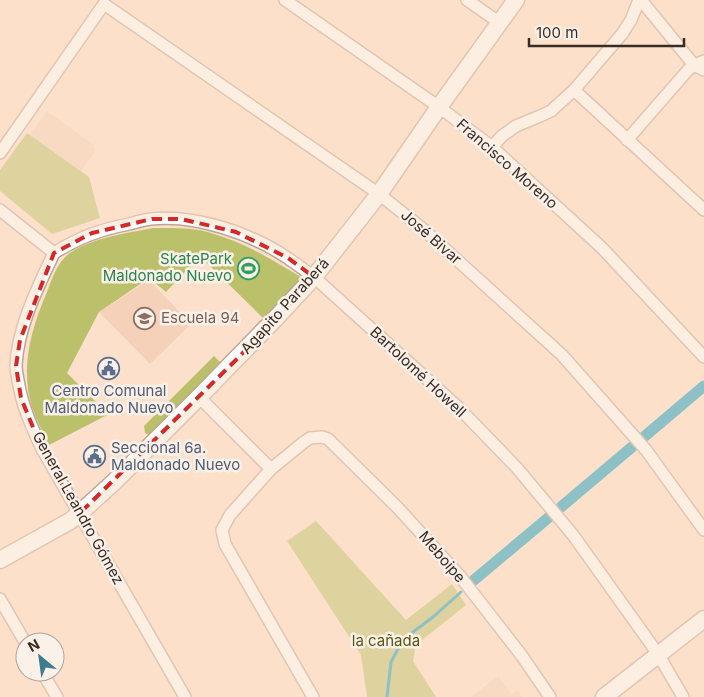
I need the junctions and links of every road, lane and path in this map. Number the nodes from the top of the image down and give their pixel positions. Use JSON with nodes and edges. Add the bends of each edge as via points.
{"nodes":[{"id":1,"x":285,"y":0,"type":"edge"},
{"id":2,"x":466,"y":0,"type":"edge"},
{"id":3,"x":516,"y":0,"type":"edge"},
{"id":4,"x":640,"y":0,"type":"edge"},
{"id":5,"x":500,"y":23,"type":"junction"},
{"id":6,"x":701,"y":65,"type":"edge"},
{"id":7,"x":574,"y":90,"type":"junction"},
{"id":8,"x":439,"y":107,"type":"junction"},
{"id":9,"x":627,"y":140,"type":"junction"},
{"id":10,"x":492,"y":147,"type":"junction"},
{"id":11,"x":0,"y":153,"type":"edge"},
{"id":12,"x":380,"y":194,"type":"junction"},
{"id":13,"x":0,"y":210,"type":"edge"},
{"id":14,"x":704,"y":210,"type":"edge"},
{"id":15,"x":54,"y":253,"type":"junction"},
{"id":16,"x":314,"y":277,"type":"junction"},
{"id":17,"x":704,"y":357,"type":"edge"},
{"id":18,"x":199,"y":397,"type":"junction"},
{"id":19,"x":271,"y":469,"type":"junction"},
{"id":20,"x":79,"y":514,"type":"junction"},
{"id":21,"x":704,"y":530,"type":"edge"},
{"id":22,"x":0,"y":560,"type":"edge"},
{"id":23,"x":0,"y":599,"type":"edge"},
{"id":24,"x":704,"y":619,"type":"edge"},
{"id":25,"x":19,"y":632,"type":"edge"},
{"id":26,"x":658,"y":654,"type":"junction"},
{"id":27,"x":48,"y":682,"type":"edge"},
{"id":28,"x":57,"y":697,"type":"edge"},
{"id":29,"x":185,"y":697,"type":"edge"},
{"id":30,"x":313,"y":697,"type":"edge"},
{"id":31,"x":550,"y":697,"type":"edge"},
{"id":32,"x":604,"y":697,"type":"edge"},
{"id":33,"x":683,"y":697,"type":"edge"}],
"edges":[{"from":1,"to":8,"type":"street","name":"Francisco Moreno"},
{"from":2,"to":5,"type":"street"},
{"from":3,"to":5,"type":"street","name":"Agapito Paraberá"},
{"from":4,"to":6,"type":"street"},
{"from":4,"to":7,"type":"street","via":[[622,34]]},
{"from":5,"to":8,"type":"street","name":"Agapito Paraberá"},
{"from":6,"to":9,"type":"street","via":[[688,70]]},
{"from":7,"to":9,"type":"street"},
{"from":7,"to":10,"type":"street","via":[[551,111],[516,126]]},
{"from":8,"to":10,"type":"street","name":"Francisco Moreno"},
{"from":8,"to":12,"type":"street","name":"Agapito Paraberá"},
{"from":9,"to":14,"type":"street"},
{"from":10,"to":17,"type":"street","name":"Francisco Moreno","via":[[602,248]]},
{"from":11,"to":12,"type":"street","name":"José Bivar","via":[[104,4]]},
{"from":12,"to":16,"type":"street","name":"Agapito Paraberá"},
{"from":12,"to":21,"type":"street","name":"José Bivar","via":[[562,355],[646,450]]},
{"from":13,"to":15,"type":"street"},
{"from":15,"to":16,"type":"street","name":"Bartolomé Howell","via":[[92,233],[152,219],[181,219],[236,232],[288,258]]},
{"from":15,"to":20,"type":"street","name":"General Leandro Gómez","via":[[32,301],[16,366],[21,398],[32,427]]},
{"from":16,"to":18,"type":"street","name":"Agapito Paraberá"},
{"from":16,"to":26,"type":"street","name":"Bartolomé Howell","via":[[458,407],[517,468],[573,535]]},
{"from":18,"to":19,"type":"street"},
{"from":18,"to":20,"type":"street","name":"Agapito Paraberá"},
{"from":19,"to":30,"type":"street","via":[[230,515],[222,530],[225,544]]},
{"from":19,"to":31,"type":"street","name":"Meboipe","via":[[310,438],[328,439],[398,508],[458,575]]},
{"from":20,"to":22,"type":"street","name":"Agapito Paraberá"},
{"from":20,"to":29,"type":"street","name":"General Leandro Gómez"},
{"from":23,"to":25,"type":"street"},
{"from":24,"to":26,"type":"street"},
{"from":26,"to":32,"type":"street"},
{"from":26,"to":33,"type":"street","name":"Bartolomé Howell"},
{"from":27,"to":28,"type":"street"}]}
